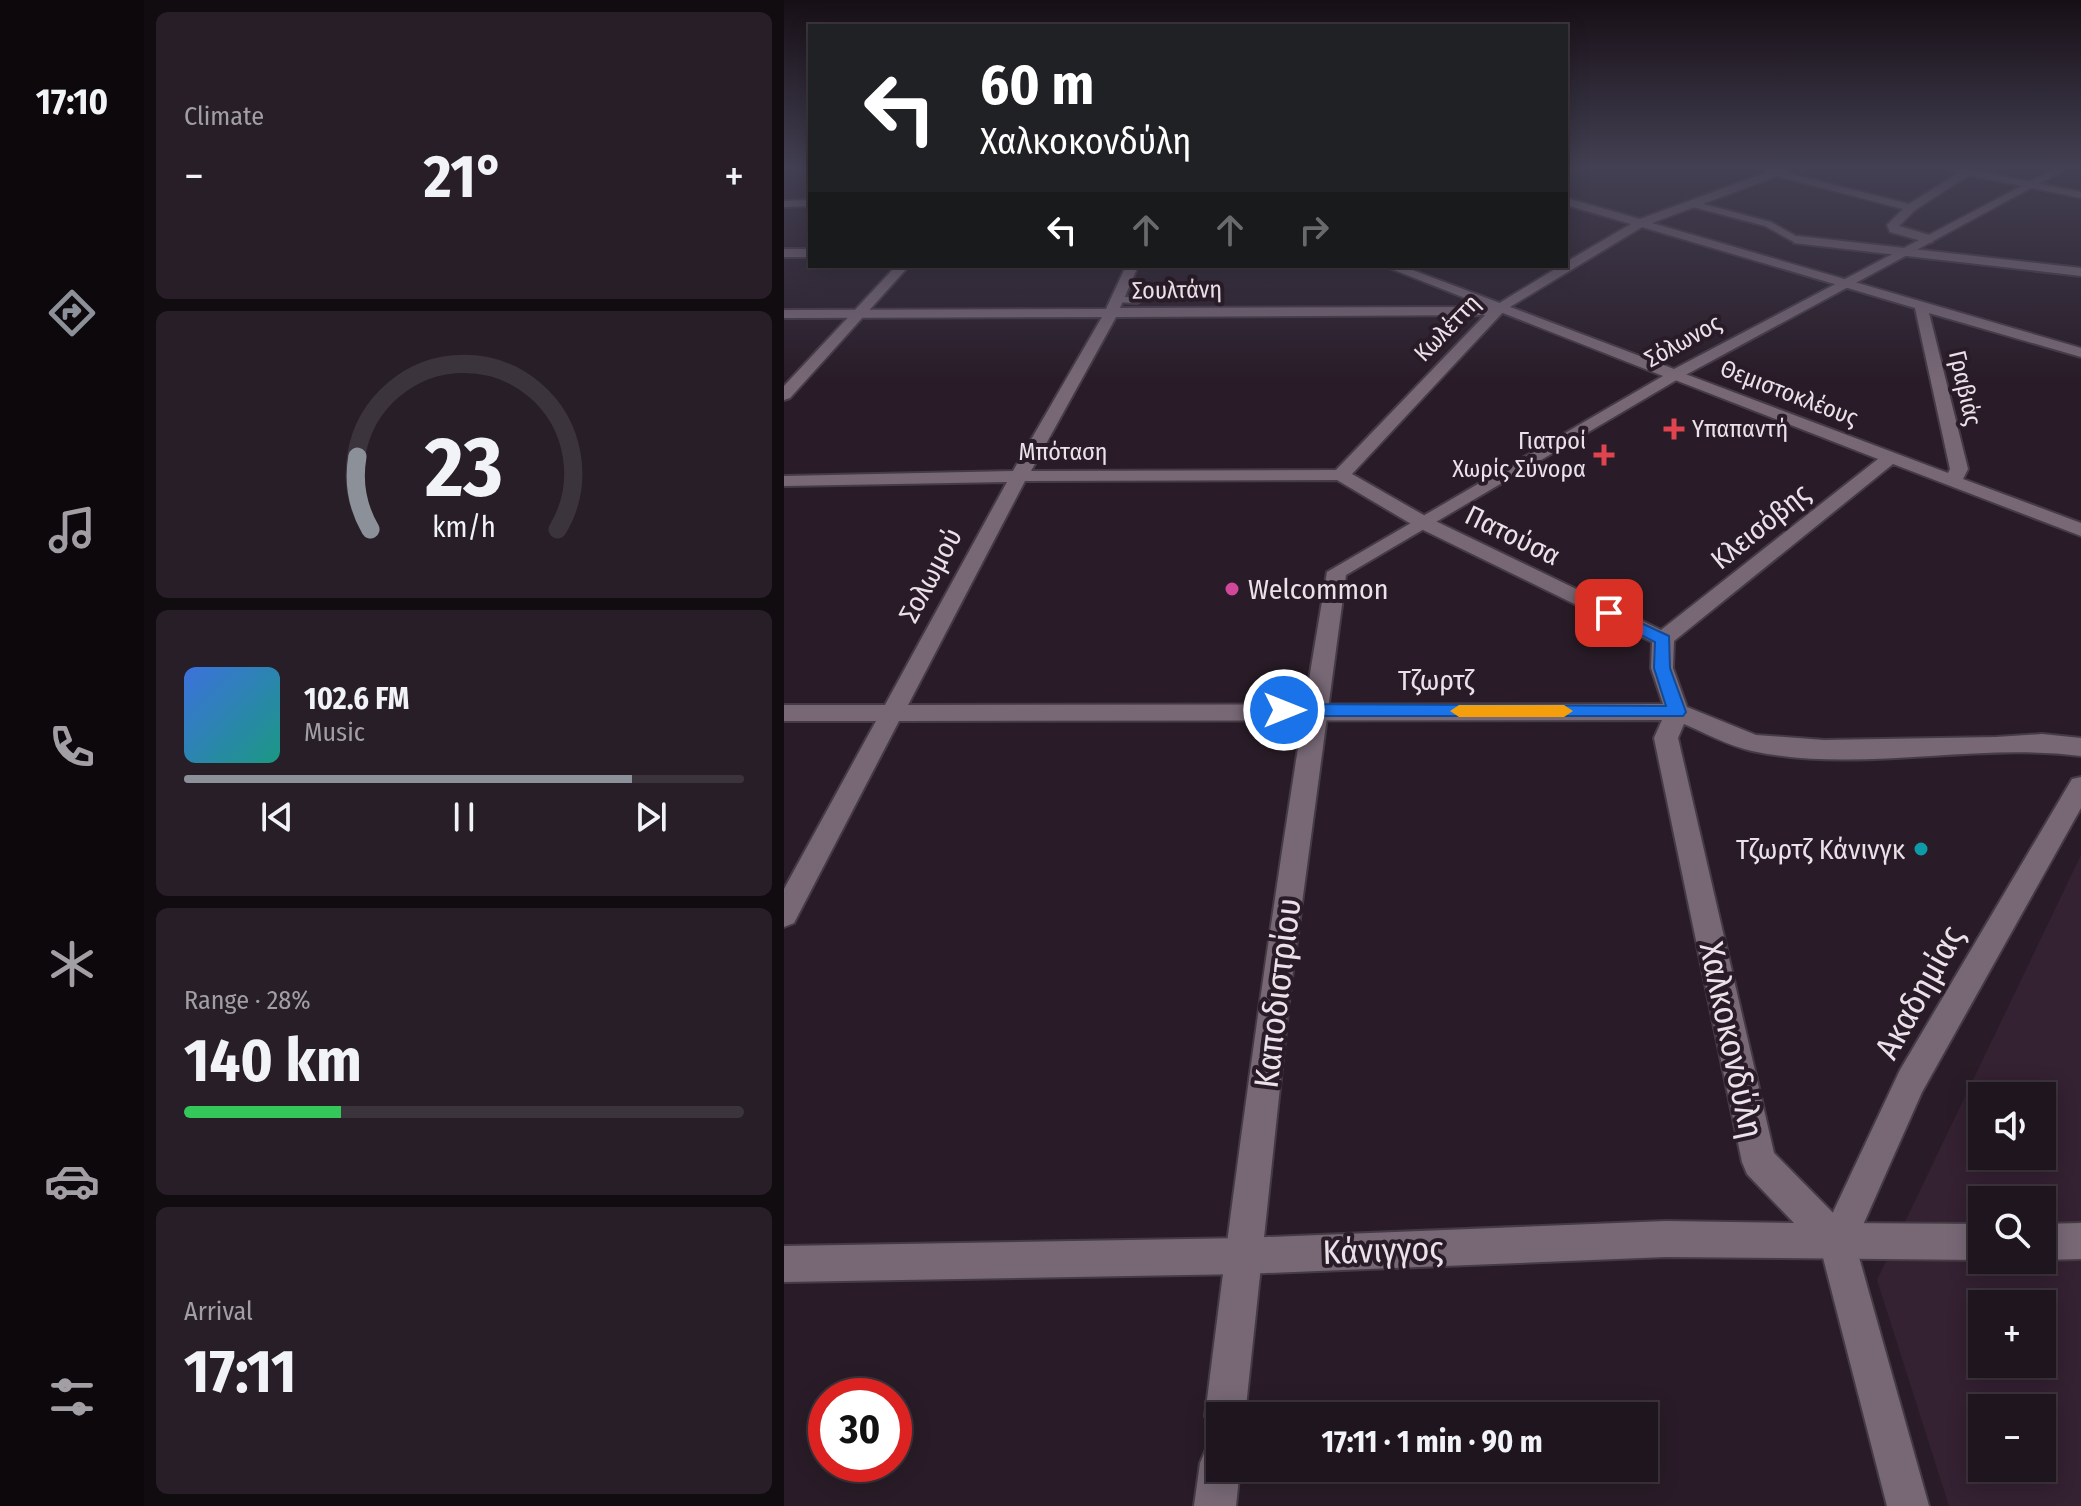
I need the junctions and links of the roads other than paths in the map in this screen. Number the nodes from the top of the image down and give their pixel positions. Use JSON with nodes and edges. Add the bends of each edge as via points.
{"nodes":[{"id":1,"x":1614,"y":239,"type":"edge"},
{"id":2,"x":1699,"y":239,"type":"edge"},
{"id":3,"x":1929,"y":239,"type":"edge"},
{"id":4,"x":1798,"y":240,"type":"edge"},
{"id":5,"x":784,"y":253,"type":"edge"},
{"id":6,"x":808,"y":253,"type":"edge"},
{"id":7,"x":1902,"y":253,"type":"junction"},
{"id":8,"x":1568,"y":267,"type":"edge"},
{"id":9,"x":901,"y":268,"type":"edge"},
{"id":10,"x":1131,"y":268,"type":"edge"},
{"id":11,"x":1395,"y":268,"type":"edge"},
{"id":12,"x":1566,"y":268,"type":"edge"},
{"id":13,"x":2081,"y":272,"type":"edge"},
{"id":14,"x":1845,"y":284,"type":"junction"},
{"id":15,"x":1137,"y":300,"type":"dead end"},
{"id":16,"x":1114,"y":306,"type":"junction"},
{"id":17,"x":1921,"y":306,"type":"junction"},
{"id":18,"x":1497,"y":309,"type":"junction"},
{"id":19,"x":784,"y":314,"type":"edge"},
{"id":20,"x":859,"y":314,"type":"junction"},
{"id":21,"x":2081,"y":353,"type":"edge"},
{"id":22,"x":1675,"y":375,"type":"junction"},
{"id":23,"x":784,"y":395,"type":"edge"},
{"id":24,"x":1891,"y":457,"type":"junction"},
{"id":25,"x":1341,"y":475,"type":"junction"},
{"id":26,"x":1019,"y":476,"type":"junction"},
{"id":27,"x":784,"y":481,"type":"edge"},
{"id":28,"x":1953,"y":481,"type":"junction"},
{"id":29,"x":1420,"y":521,"type":"junction"},
{"id":30,"x":2081,"y":530,"type":"edge"},
{"id":31,"x":1337,"y":572,"type":"joint"},
{"id":32,"x":1663,"y":639,"type":"junction"},
{"id":33,"x":1314,"y":710,"type":"junction"},
{"id":34,"x":891,"y":712,"type":"junction"},
{"id":35,"x":1677,"y":712,"type":"junction"},
{"id":36,"x":784,"y":713,"type":"edge"},
{"id":37,"x":2081,"y":747,"type":"edge"},
{"id":38,"x":2081,"y":786,"type":"edge"},
{"id":39,"x":784,"y":915,"type":"edge"},
{"id":40,"x":2081,"y":1241,"type":"edge"},
{"id":41,"x":1837,"y":1242,"type":"junction"},
{"id":42,"x":1968,"y":1242,"type":"edge"},
{"id":43,"x":2056,"y":1242,"type":"edge"},
{"id":44,"x":1243,"y":1256,"type":"junction"},
{"id":45,"x":784,"y":1264,"type":"edge"},
{"id":46,"x":1227,"y":1402,"type":"edge"},
{"id":47,"x":1218,"y":1482,"type":"edge"},
{"id":48,"x":1215,"y":1506,"type":"edge"},
{"id":49,"x":1908,"y":1506,"type":"edge"}],
"edges":[{"from":1,"to":8,"type":"street","name":"Κωλέττη"},
{"from":2,"to":14,"type":"street"},
{"from":3,"to":7,"type":"street","name":"Σόλωνος"},
{"from":4,"to":7,"type":"street"},
{"from":5,"to":6,"type":"street"},
{"from":7,"to":13,"type":"street"},
{"from":7,"to":14,"type":"street","name":"Σόλωνος"},
{"from":9,"to":20,"type":"street"},
{"from":10,"to":16,"type":"street","name":"Σολωμού"},
{"from":11,"to":18,"type":"street","name":"Θεμιστοκλέους"},
{"from":12,"to":18,"type":"street","name":"Κωλέττη"},
{"from":14,"to":17,"type":"street"},
{"from":14,"to":22,"type":"street","name":"Σόλωνος"},
{"from":15,"to":16,"type":"lane"},
{"from":16,"to":18,"type":"street","name":"Σουλτάνη"},
{"from":16,"to":20,"type":"street","name":"Σουλτάνη"},
{"from":16,"to":26,"type":"street","name":"Σολωμού"},
{"from":17,"to":21,"type":"street"},
{"from":17,"to":28,"type":"street","name":"Γραβιάς","via":[[1959,469]]},
{"from":18,"to":22,"type":"street","name":"Θεμιστοκλέους"},
{"from":18,"to":25,"type":"street","name":"Κωλέττη"},
{"from":19,"to":20,"type":"street","name":"Σουλτάνη"},
{"from":20,"to":23,"type":"street"},
{"from":22,"to":24,"type":"street","name":"Θεμιστοκλέους"},
{"from":22,"to":29,"type":"street","name":"Σόλωνος"},
{"from":24,"to":28,"type":"street","name":"Θεμιστοκλέους"},
{"from":24,"to":32,"type":"street","name":"Κλεισόβης"},
{"from":25,"to":26,"type":"street","name":"Μπόταση"},
{"from":25,"to":29,"type":"street","name":"Πατούσα"},
{"from":26,"to":27,"type":"street","name":"Μπόταση"},
{"from":26,"to":34,"type":"street","name":"Σολωμού"},
{"from":28,"to":30,"type":"street","name":"Θεμιστοκλέους"},
{"from":29,"to":31,"type":"street","name":"Σόλωνος"},
{"from":29,"to":32,"type":"street","name":"Πατούσα"},
{"from":31,"to":33,"type":"street","name":"Καποδιστρίου"},
{"from":32,"to":35,"type":"street","via":[[1662,668]]},
{"from":33,"to":34,"type":"street","name":"Τζωρτζ"},
{"from":33,"to":35,"type":"street","name":"Τζωρτζ"},
{"from":33,"to":44,"type":"street","name":"Καποδιστρίου"},
{"from":34,"to":36,"type":"street","name":"Τζωρτζ"},
{"from":34,"to":39,"type":"street","name":"Σολωμού"},
{"from":35,"to":37,"type":"street","name":"Τζωρτζ","via":[[1753,743],[1824,749],[2042,742]]},
{"from":35,"to":41,"type":"street","name":"Χαλκοκονδύλη","via":[[1666,738],[1759,1162]]},
{"from":38,"to":41,"type":"street","name":"Ακαδημίας","via":[[1911,1081]]},
{"from":40,"to":43,"type":"street"},
{"from":41,"to":42,"type":"street","name":"Κάνιγγος"},
{"from":41,"to":44,"type":"street","name":"Κάνιγγος","via":[[1666,1239]]},
{"from":41,"to":49,"type":"street","name":"Χαλκοκονδύλη"},
{"from":44,"to":45,"type":"street","name":"Κάνιγγος"},
{"from":44,"to":46,"type":"street","name":"Καποδιστρίου"},
{"from":47,"to":48,"type":"street"}]}
